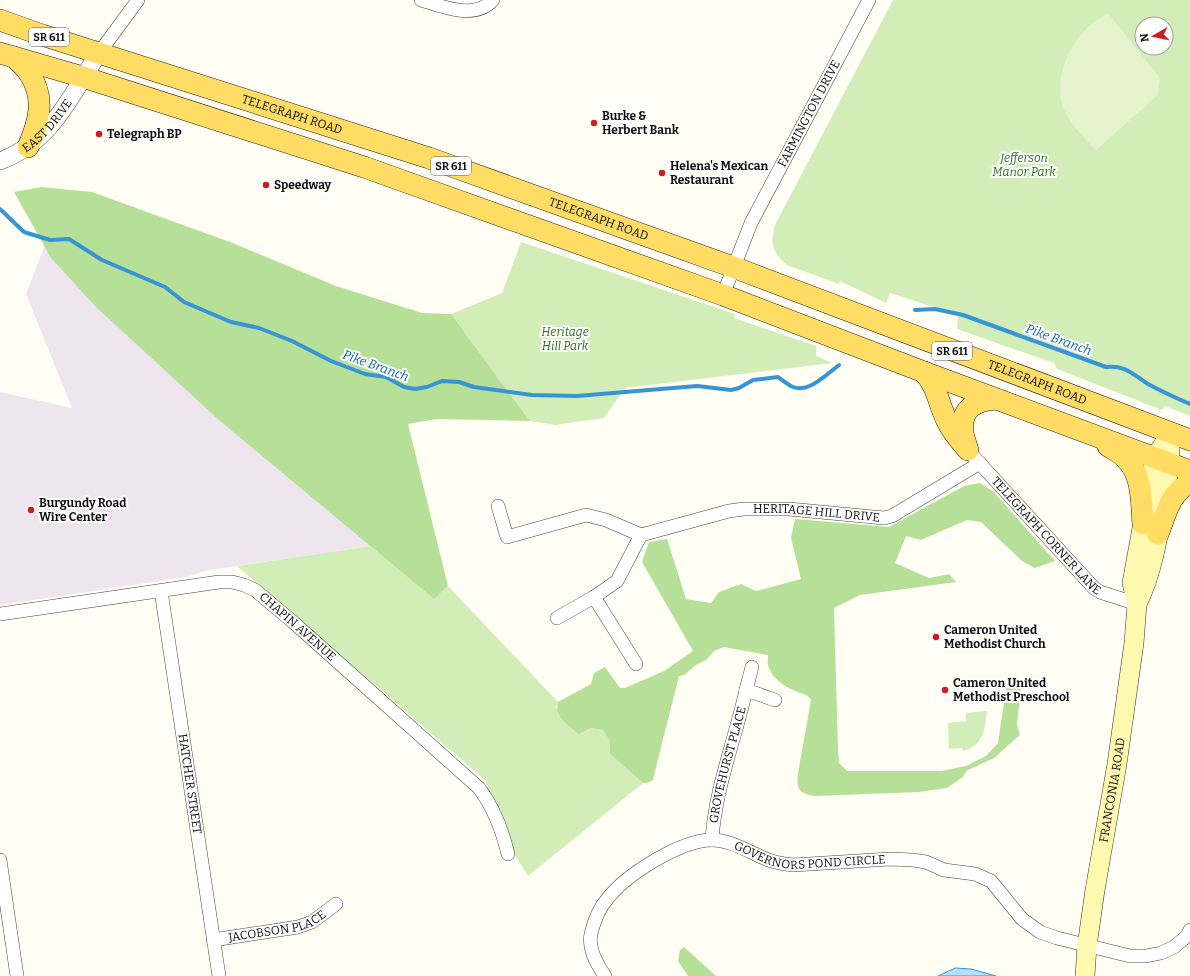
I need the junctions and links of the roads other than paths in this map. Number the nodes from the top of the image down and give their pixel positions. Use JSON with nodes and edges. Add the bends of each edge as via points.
{"nodes":[{"id":1,"x":138,"y":0,"type":"edge"},
{"id":2,"x":421,"y":0,"type":"edge"},
{"id":3,"x":493,"y":0,"type":"edge"},
{"id":4,"x":869,"y":0,"type":"edge"},
{"id":5,"x":0,"y":20,"type":"edge"},
{"id":6,"x":99,"y":53,"type":"junction"},
{"id":7,"x":7,"y":55,"type":"edge"},
{"id":8,"x":83,"y":77,"type":"junction"},
{"id":9,"x":28,"y":147,"type":"junction"},
{"id":10,"x":0,"y":161,"type":"edge"},
{"id":11,"x":733,"y":267,"type":"junction"},
{"id":12,"x":723,"y":295,"type":"junction"},
{"id":13,"x":924,"y":372,"type":"junction"},
{"id":14,"x":996,"y":399,"type":"junction"},
{"id":15,"x":1058,"y":421,"type":"junction"},
{"id":16,"x":1171,"y":433,"type":"junction"},
{"id":17,"x":1190,"y":440,"type":"edge"},
{"id":18,"x":974,"y":456,"type":"junction"},
{"id":19,"x":1162,"y":460,"type":"junction"},
{"id":20,"x":1190,"y":470,"type":"edge"},
{"id":21,"x":1190,"y":483,"type":"edge"},
{"id":22,"x":498,"y":506,"type":"dead end"},
{"id":23,"x":1151,"y":529,"type":"junction"},
{"id":24,"x":641,"y":535,"type":"junction"},
{"id":25,"x":161,"y":591,"type":"junction"},
{"id":26,"x":594,"y":597,"type":"junction"},
{"id":27,"x":1137,"y":604,"type":"junction"},
{"id":28,"x":0,"y":614,"type":"edge"},
{"id":29,"x":558,"y":618,"type":"dead end"},
{"id":30,"x":636,"y":664,"type":"dead end"},
{"id":31,"x":752,"y":667,"type":"dead end"},
{"id":32,"x":746,"y":690,"type":"junction"},
{"id":33,"x":775,"y":700,"type":"dead end"},
{"id":34,"x":712,"y":840,"type":"junction"},
{"id":35,"x":508,"y":854,"type":"dead end"},
{"id":36,"x":0,"y":860,"type":"edge"},
{"id":37,"x":336,"y":904,"type":"dead end"},
{"id":38,"x":1190,"y":930,"type":"edge"},
{"id":39,"x":213,"y":940,"type":"junction"},
{"id":40,"x":1087,"y":946,"type":"junction"},
{"id":41,"x":17,"y":976,"type":"edge"},
{"id":42,"x":219,"y":976,"type":"edge"},
{"id":43,"x":605,"y":976,"type":"edge"},
{"id":44,"x":1085,"y":976,"type":"edge"}],
"edges":[{"from":1,"to":6,"type":"street"},
{"from":2,"to":3,"type":"street","via":[[460,10],[476,10]]},
{"from":4,"to":11,"type":"street","name":"FARMINGTON DRIVE","via":[[750,223]]},
{"from":5,"to":6,"type":"main road","name":"TELEGRAPH ROAD","number":"SR 611"},
{"from":6,"to":8,"type":"street","name":"EAST DRIVE"},
{"from":6,"to":11,"type":"main road","name":"TELEGRAPH ROAD","number":"SR 611","via":[[429,158]]},
{"from":7,"to":8,"type":"main road","number":"SR 611"},
{"from":7,"to":9,"type":"main road","via":[[29,73],[38,96],[38,123]]},
{"from":8,"to":9,"type":"street","name":"EAST DRIVE","via":[[50,127]]},
{"from":8,"to":12,"type":"main road","number":"SR 611","via":[[364,167]]},
{"from":9,"to":10,"type":"street","name":"EAST DRIVE"},
{"from":11,"to":12,"type":"street","name":"FARMINGTON DRIVE"},
{"from":11,"to":16,"type":"main road","name":"TELEGRAPH ROAD","number":"SR 611"},
{"from":12,"to":13,"type":"main road","number":"SR 611"},
{"from":13,"to":14,"type":"main road","number":"SR 611"},
{"from":13,"to":18,"type":"main road","via":[[935,388],[947,422]]},
{"from":14,"to":15,"type":"main road","number":"SR 611"},
{"from":14,"to":18,"type":"main road","via":[[976,403],[964,418],[963,438]]},
{"from":15,"to":19,"type":"main road","number":"SR 611"},
{"from":15,"to":23,"type":"main road","via":[[1106,444],[1127,459],[1139,484]]},
{"from":16,"to":17,"type":"main road","name":"TELEGRAPH ROAD","number":"SR 611"},
{"from":16,"to":19,"type":"main road","name":"FRANCONIA ROAD"},
{"from":18,"to":24,"type":"street","name":"HERITAGE HILL DRIVE","via":[[892,516],[884,518],[789,509],[744,509]]},
{"from":18,"to":27,"type":"street","name":"TELEGRAPH CORNER LANE","via":[[1094,588]]},
{"from":19,"to":20,"type":"main road","number":"SR 611"},
{"from":19,"to":23,"type":"main road","name":"FRANCONIA ROAD"},
{"from":21,"to":23,"type":"main road","via":[[1174,495]]},
{"from":22,"to":24,"type":"street","via":[[508,537],[586,515],[606,520]]},
{"from":23,"to":27,"type":"main road","name":"FRANCONIA ROAD","via":[[1132,583]]},
{"from":24,"to":26,"type":"street","via":[[617,581]]},
{"from":25,"to":28,"type":"street","name":"CHAPIN AVENUE"},
{"from":25,"to":35,"type":"street","name":"CHAPIN AVENUE","via":[[219,582],[232,582],[255,590],[479,788],[497,817]]},
{"from":25,"to":39,"type":"street","name":"HATCHER STREET"},
{"from":26,"to":29,"type":"street"},
{"from":26,"to":30,"type":"street"},
{"from":27,"to":40,"type":"main road","name":"FRANCONIA ROAD","via":[[1117,764]]},
{"from":31,"to":32,"type":"street","name":"GROVEHURST PLACE"},
{"from":32,"to":33,"type":"street","name":"GROVEHURST PLACE"},
{"from":32,"to":34,"type":"street","name":"GROVEHURST PLACE","via":[[720,788]]},
{"from":34,"to":40,"type":"street","name":"GOVERNORS POND CIRCLE","via":[[729,843],[767,860],[793,865],[913,860],[926,862],[944,870],[975,874],[991,881],[1022,919],[1040,932]]},
{"from":34,"to":43,"type":"street","name":"GOVERNORS POND CIRCLE","via":[[681,847],[648,864],[608,898],[598,912],[591,935],[592,951]]},
{"from":36,"to":41,"type":"street"},
{"from":37,"to":39,"type":"street","name":"JACOBSON PLACE","via":[[312,922],[298,927]]},
{"from":38,"to":40,"type":"street","name":"GOVERNORS POND CIRCLE","via":[[1174,947],[1146,956],[1130,956]]},
{"from":39,"to":42,"type":"street","name":"HATCHER STREET"},
{"from":40,"to":44,"type":"main road","name":"FRANCONIA ROAD"}]}
